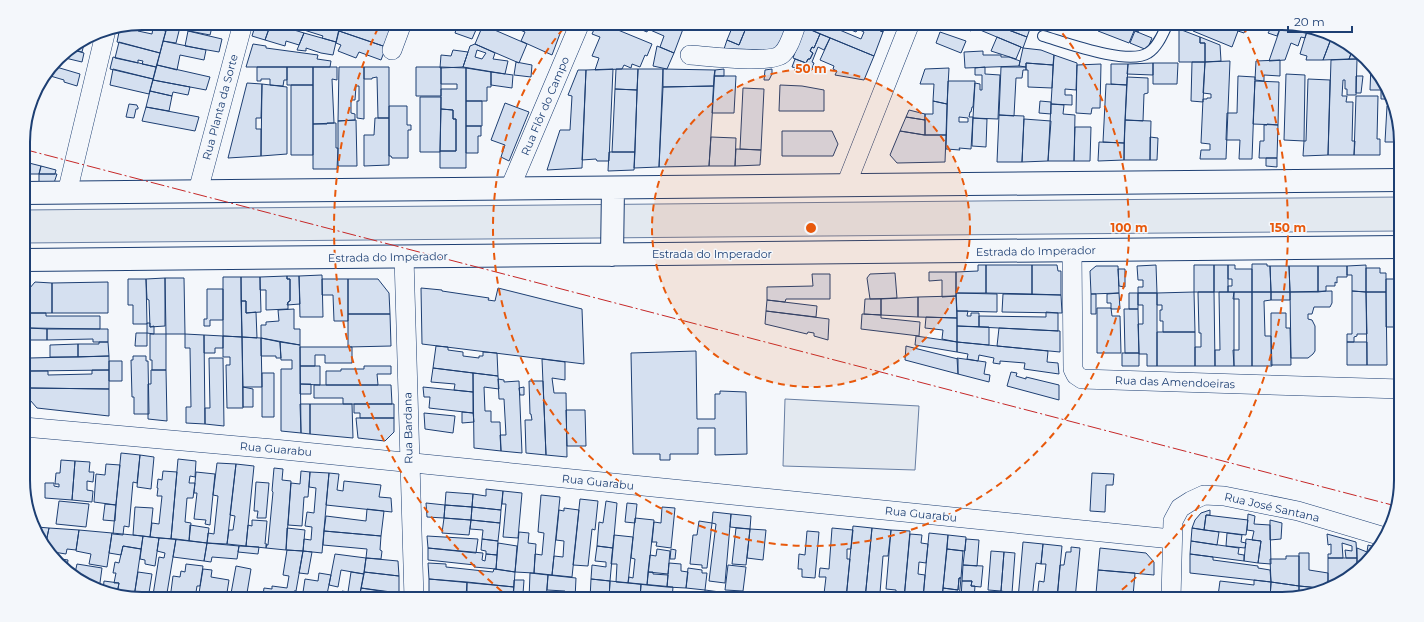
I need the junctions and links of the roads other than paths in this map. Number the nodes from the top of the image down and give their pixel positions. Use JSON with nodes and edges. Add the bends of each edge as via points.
{"nodes":[{"id":1,"x":241,"y":30,"type":"edge"},
{"id":2,"x":399,"y":30,"type":"edge"},
{"id":3,"x":577,"y":30,"type":"edge"},
{"id":4,"x":794,"y":30,"type":"edge"},
{"id":5,"x":907,"y":30,"type":"edge"},
{"id":6,"x":1164,"y":30,"type":"edge"},
{"id":7,"x":1042,"y":36,"type":"dead end"},
{"id":8,"x":104,"y":37,"type":"edge"},
{"id":9,"x":392,"y":50,"type":"dead end"},
{"id":10,"x":690,"y":55,"type":"dead end"},
{"id":11,"x":1394,"y":180,"type":"edge"},
{"id":12,"x":846,"y":185,"type":"junction"},
{"id":13,"x":510,"y":188,"type":"junction"},
{"id":14,"x":613,"y":188,"type":"junction"},
{"id":15,"x":198,"y":191,"type":"junction"},
{"id":16,"x":30,"y":193,"type":"edge"},
{"id":17,"x":67,"y":193,"type":"junction"},
{"id":18,"x":1394,"y":248,"type":"edge"},
{"id":19,"x":1072,"y":250,"type":"junction"},
{"id":20,"x":612,"y":255,"type":"junction"},
{"id":21,"x":404,"y":257,"type":"junction"},
{"id":22,"x":30,"y":260,"type":"edge"},
{"id":23,"x":1394,"y":389,"type":"edge"},
{"id":24,"x":30,"y":428,"type":"edge"},
{"id":25,"x":409,"y":463,"type":"junction"},
{"id":26,"x":1379,"y":535,"type":"edge"},
{"id":27,"x":1172,"y":539,"type":"junction"},
{"id":28,"x":414,"y":592,"type":"edge"},
{"id":29,"x":1171,"y":592,"type":"edge"}],
"edges":[{"from":1,"to":15,"type":"street","name":"Rua Planta da Sorte"},
{"from":2,"to":9,"type":"street"},
{"from":3,"to":13,"type":"street","name":"Rua Flôr do Campo"},
{"from":4,"to":10,"type":"street","via":[[782,55],[774,58]]},
{"from":5,"to":12,"type":"street"},
{"from":6,"to":7,"type":"lane","via":[[1153,49],[1147,54],[1132,57],[1077,48]]},
{"from":8,"to":17,"type":"street"},
{"from":11,"to":12,"type":"main road"},
{"from":12,"to":14,"type":"main road"},
{"from":13,"to":14,"type":"main road"},
{"from":13,"to":15,"type":"main road"},
{"from":14,"to":20,"type":"main road"},
{"from":15,"to":17,"type":"main road"},
{"from":16,"to":17,"type":"main road"},
{"from":18,"to":19,"type":"main road","name":"Estrada do Imperador"},
{"from":19,"to":20,"type":"main road","name":"Estrada do Imperador"},
{"from":19,"to":23,"type":"street","name":"Rua das Amendoeiras","via":[[1073,369],[1082,379]]},
{"from":20,"to":21,"type":"main road","name":"Estrada do Imperador"},
{"from":21,"to":22,"type":"main road","name":"Estrada do Imperador"},
{"from":21,"to":25,"type":"street","name":"Rua Bardana"},
{"from":24,"to":25,"type":"street","name":"Rua Guarabu"},
{"from":25,"to":27,"type":"street","name":"Rua Guarabu"},
{"from":25,"to":28,"type":"street","name":"Rua Bardana"},
{"from":26,"to":27,"type":"street","name":"Rua José Santana","via":[[1298,511],[1224,496],[1204,495],[1180,508],[1172,521]]},
{"from":27,"to":29,"type":"street","name":"Rua José Santana"}]}
